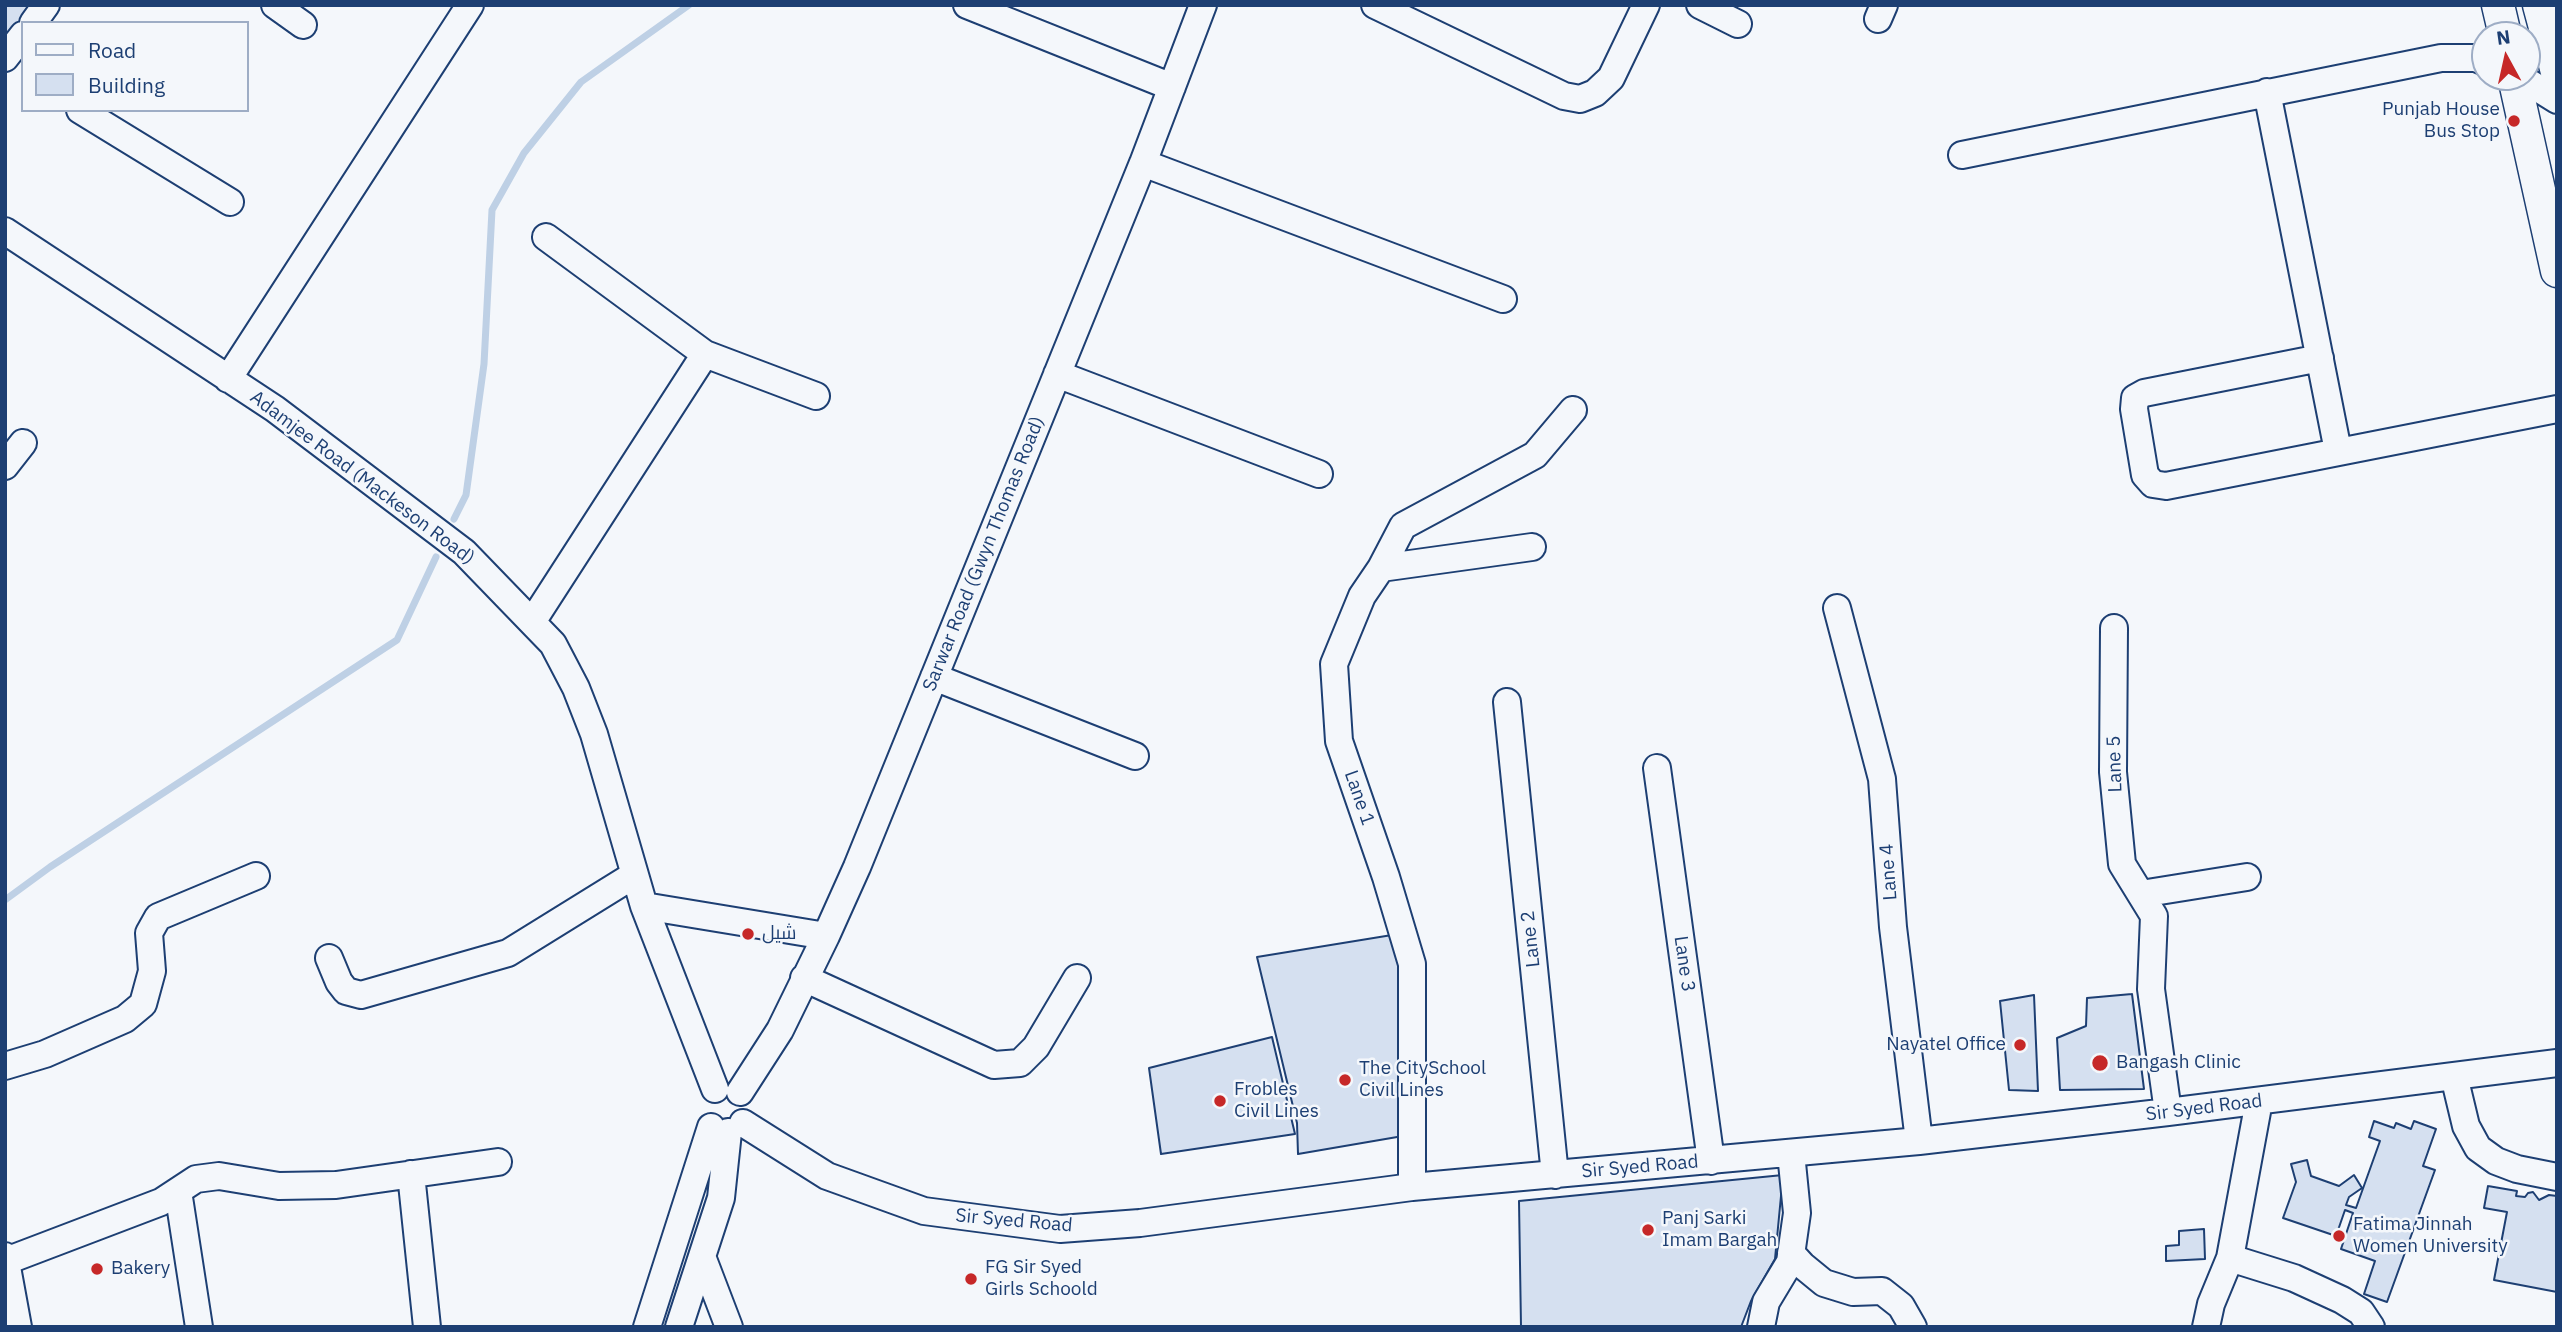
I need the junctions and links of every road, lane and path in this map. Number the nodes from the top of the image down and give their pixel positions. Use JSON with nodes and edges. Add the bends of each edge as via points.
{"nodes":[{"id":1,"x":46,"y":5,"type":"edge"},
{"id":2,"x":275,"y":5,"type":"edge"},
{"id":3,"x":470,"y":5,"type":"edge"},
{"id":4,"x":967,"y":5,"type":"edge"},
{"id":5,"x":1203,"y":5,"type":"edge"},
{"id":6,"x":1375,"y":5,"type":"edge"},
{"id":7,"x":1646,"y":5,"type":"edge"},
{"id":8,"x":1700,"y":5,"type":"edge"},
{"id":9,"x":2539,"y":5,"type":"edge"},
{"id":10,"x":34,"y":21,"type":"edge"},
{"id":11,"x":1738,"y":24,"type":"dead end"},
{"id":12,"x":303,"y":25,"type":"dead end"},
{"id":13,"x":21,"y":38,"type":"edge"},
{"id":14,"x":5,"y":58,"type":"edge"},
{"id":15,"x":2471,"y":58,"type":"edge"},
{"id":16,"x":2555,"y":59,"type":"edge"},
{"id":17,"x":5,"y":64,"type":"edge"},
{"id":18,"x":21,"y":74,"type":"edge"},
{"id":19,"x":1172,"y":87,"type":"junction"},
{"id":20,"x":2541,"y":90,"type":"edge"},
{"id":21,"x":2517,"y":91,"type":"edge"},
{"id":22,"x":2267,"y":92,"type":"junction"},
{"id":23,"x":2557,"y":100,"type":"edge"},
{"id":24,"x":83,"y":112,"type":"edge"},
{"id":25,"x":1962,"y":155,"type":"dead end"},
{"id":26,"x":1143,"y":163,"type":"junction"},
{"id":27,"x":230,"y":202,"type":"dead end"},
{"id":28,"x":5,"y":231,"type":"edge"},
{"id":29,"x":546,"y":237,"type":"dead end"},
{"id":30,"x":2557,"y":271,"type":"edge"},
{"id":31,"x":1503,"y":299,"type":"dead end"},
{"id":32,"x":705,"y":354,"type":"junction"},
{"id":33,"x":2320,"y":358,"type":"junction"},
{"id":34,"x":1057,"y":374,"type":"junction"},
{"id":35,"x":228,"y":379,"type":"junction"},
{"id":36,"x":816,"y":396,"type":"dead end"},
{"id":37,"x":2557,"y":409,"type":"edge"},
{"id":38,"x":1573,"y":410,"type":"dead end"},
{"id":39,"x":23,"y":443,"type":"dead end"},
{"id":40,"x":2338,"y":451,"type":"junction"},
{"id":41,"x":5,"y":466,"type":"edge"},
{"id":42,"x":1319,"y":474,"type":"dead end"},
{"id":43,"x":1532,"y":547,"type":"dead end"},
{"id":44,"x":1381,"y":568,"type":"junction"},
{"id":45,"x":1837,"y":608,"type":"dead end"},
{"id":46,"x":532,"y":622,"type":"junction"},
{"id":47,"x":2114,"y":628,"type":"dead end"},
{"id":48,"x":934,"y":677,"type":"junction"},
{"id":49,"x":1507,"y":702,"type":"dead end"},
{"id":50,"x":1135,"y":755,"type":"dead end"},
{"id":51,"x":1657,"y":768,"type":"dead end"},
{"id":52,"x":634,"y":874,"type":"junction"},
{"id":53,"x":256,"y":876,"type":"dead end"},
{"id":54,"x":2247,"y":877,"type":"dead end"},
{"id":55,"x":2141,"y":894,"type":"junction"},
{"id":56,"x":644,"y":906,"type":"junction"},
{"id":57,"x":826,"y":936,"type":"junction"},
{"id":58,"x":329,"y":958,"type":"dead end"},
{"id":59,"x":804,"y":978,"type":"junction"},
{"id":60,"x":1077,"y":978,"type":"dead end"},
{"id":61,"x":2557,"y":1063,"type":"edge"},
{"id":62,"x":5,"y":1066,"type":"edge"},
{"id":63,"x":2454,"y":1076,"type":"junction"},
{"id":64,"x":728,"y":1090,"type":"junction"},
{"id":65,"x":2259,"y":1101,"type":"junction"},
{"id":66,"x":2168,"y":1112,"type":"junction"},
{"id":67,"x":728,"y":1127,"type":"junction"},
{"id":68,"x":1919,"y":1141,"type":"junction"},
{"id":69,"x":1791,"y":1153,"type":"junction"},
{"id":70,"x":1712,"y":1161,"type":"junction"},
{"id":71,"x":498,"y":1162,"type":"dead end"},
{"id":72,"x":411,"y":1174,"type":"junction"},
{"id":73,"x":1555,"y":1175,"type":"junction"},
{"id":74,"x":2557,"y":1177,"type":"edge"},
{"id":75,"x":1412,"y":1187,"type":"junction"},
{"id":76,"x":178,"y":1191,"type":"junction"},
{"id":77,"x":1791,"y":1253,"type":"junction"},
{"id":78,"x":6,"y":1258,"type":"edge"},
{"id":79,"x":2230,"y":1258,"type":"junction"},
{"id":80,"x":703,"y":1259,"type":"junction"},
{"id":81,"x":1907,"y":1316,"type":"edge"},
{"id":82,"x":18,"y":1327,"type":"edge"},
{"id":83,"x":199,"y":1327,"type":"edge"},
{"id":84,"x":426,"y":1327,"type":"edge"},
{"id":85,"x":647,"y":1327,"type":"edge"},
{"id":86,"x":679,"y":1327,"type":"edge"},
{"id":87,"x":729,"y":1327,"type":"edge"},
{"id":88,"x":1761,"y":1327,"type":"edge"},
{"id":89,"x":2206,"y":1327,"type":"edge"},
{"id":90,"x":2371,"y":1327,"type":"edge"}],
"edges":[{"from":1,"to":10,"type":"street"},
{"from":2,"to":12,"type":"street"},
{"from":3,"to":35,"type":"street"},
{"from":4,"to":19,"type":"street"},
{"from":5,"to":19,"type":"street","name":"Sarwar Road (Gwyn Thomas Road)"},
{"from":6,"to":7,"type":"street","via":[[1564,96],[1580,99],[1611,78]]},
{"from":8,"to":11,"type":"street"},
{"from":9,"to":16,"type":"main road"},
{"from":13,"to":14,"type":"street"},
{"from":15,"to":22,"type":"street","via":[[2441,58]]},
{"from":17,"to":18,"type":"street"},
{"from":19,"to":26,"type":"street","name":"Sarwar Road (Gwyn Thomas Road)"},
{"from":20,"to":23,"type":"street"},
{"from":21,"to":30,"type":"main road"},
{"from":22,"to":25,"type":"street"},
{"from":22,"to":33,"type":"street"},
{"from":24,"to":27,"type":"street"},
{"from":26,"to":31,"type":"street"},
{"from":26,"to":34,"type":"street","name":"Sarwar Road (Gwyn Thomas Road)"},
{"from":28,"to":35,"type":"street","name":"Adamjee Road (Mackeson Road)"},
{"from":29,"to":32,"type":"street"},
{"from":32,"to":36,"type":"street"},
{"from":32,"to":46,"type":"street"},
{"from":33,"to":40,"type":"street"},
{"from":33,"to":40,"type":"street","via":[[2135,398],[2145,475],[2153,484],[2166,486]]},
{"from":34,"to":42,"type":"street"},
{"from":34,"to":48,"type":"street","name":"Sarwar Road (Gwyn Thomas Road)"},
{"from":35,"to":46,"type":"street","name":"Adamjee Road (Mackeson Road)","via":[[275,409],[464,552]]},
{"from":37,"to":40,"type":"street"},
{"from":38,"to":44,"type":"street","name":"Lane 1","via":[[1535,455],[1403,526]]},
{"from":39,"to":41,"type":"street"},
{"from":43,"to":44,"type":"street"},
{"from":44,"to":75,"type":"street","name":"Lane 1","via":[[1362,596],[1334,664],[1339,741],[1412,964]]},
{"from":45,"to":68,"type":"street","name":"Lane 4","via":[[1882,779],[1893,927]]},
{"from":46,"to":52,"type":"street","name":"Adamjee Road (Mackeson Road)","via":[[553,644],[576,688]]},
{"from":47,"to":55,"type":"street","name":"Lane 5","via":[[2113,772],[2122,864]]},
{"from":48,"to":50,"type":"street"},
{"from":48,"to":57,"type":"street","name":"Sarwar Road (Gwyn Thomas Road)"},
{"from":49,"to":73,"type":"street","name":"Lane 2"},
{"from":51,"to":70,"type":"street","name":"Lane 3"},
{"from":52,"to":56,"type":"street","name":"Adamjee Road (Mackeson Road)"},
{"from":52,"to":58,"type":"street","via":[[508,953],[361,995],[346,991]]},
{"from":53,"to":62,"type":"street","via":[[158,917],[149,933],[152,971],[143,1004],[125,1018],[45,1055]]},
{"from":54,"to":55,"type":"street"},
{"from":55,"to":66,"type":"street","name":"Lane 5","via":[[2154,916],[2151,989]]},
{"from":56,"to":57,"type":"street"},
{"from":56,"to":64,"type":"street","name":"Adamjee Road (Mackeson Road)"},
{"from":57,"to":59,"type":"street","name":"Sarwar Road (Gwyn Thomas Road)"},
{"from":59,"to":60,"type":"street","via":[[994,1065],[1020,1063],[1036,1047]]},
{"from":59,"to":64,"type":"street","name":"Sarwar Road (Gwyn Thomas Road)","via":[[779,1030]]},
{"from":61,"to":63,"type":"street","name":"Sir Syed Road"},
{"from":63,"to":65,"type":"street","name":"Sir Syed Road"},
{"from":63,"to":74,"type":"street","via":[[2466,1126],[2478,1148],[2517,1169]]},
{"from":64,"to":67,"type":"street","via":[[748,1107],[748,1116]]},
{"from":64,"to":67,"type":"street","via":[[704,1103],[706,1120]]},
{"from":65,"to":66,"type":"street","name":"Sir Syed Road"},
{"from":65,"to":79,"type":"street"},
{"from":66,"to":68,"type":"street","name":"Sir Syed Road"},
{"from":67,"to":75,"type":"street","name":"Sir Syed Road","via":[[827,1176],[924,1211],[1060,1228],[1140,1223]]},
{"from":67,"to":80,"type":"street","via":[[722,1198]]},
{"from":67,"to":85,"type":"street"},
{"from":68,"to":69,"type":"street","name":"Sir Syed Road"},
{"from":69,"to":70,"type":"street","name":"Sir Syed Road"},
{"from":69,"to":77,"type":"street","via":[[1797,1213]]},
{"from":70,"to":73,"type":"street","name":"Sir Syed Road"},
{"from":71,"to":72,"type":"street"},
{"from":72,"to":76,"type":"street","via":[[336,1185],[279,1186],[219,1176],[196,1179]]},
{"from":72,"to":84,"type":"street"},
{"from":73,"to":75,"type":"street","name":"Sir Syed Road"},
{"from":76,"to":78,"type":"street","via":[[161,1202]]},
{"from":76,"to":83,"type":"street"},
{"from":77,"to":81,"type":"street","via":[[1824,1283],[1853,1292],[1882,1291]]},
{"from":77,"to":88,"type":"street","via":[[1766,1301]]},
{"from":78,"to":82,"type":"street"},
{"from":79,"to":89,"type":"street"},
{"from":79,"to":90,"type":"street","via":[[2342,1300],[2361,1312]]},
{"from":80,"to":86,"type":"street"},
{"from":80,"to":87,"type":"street"}]}
